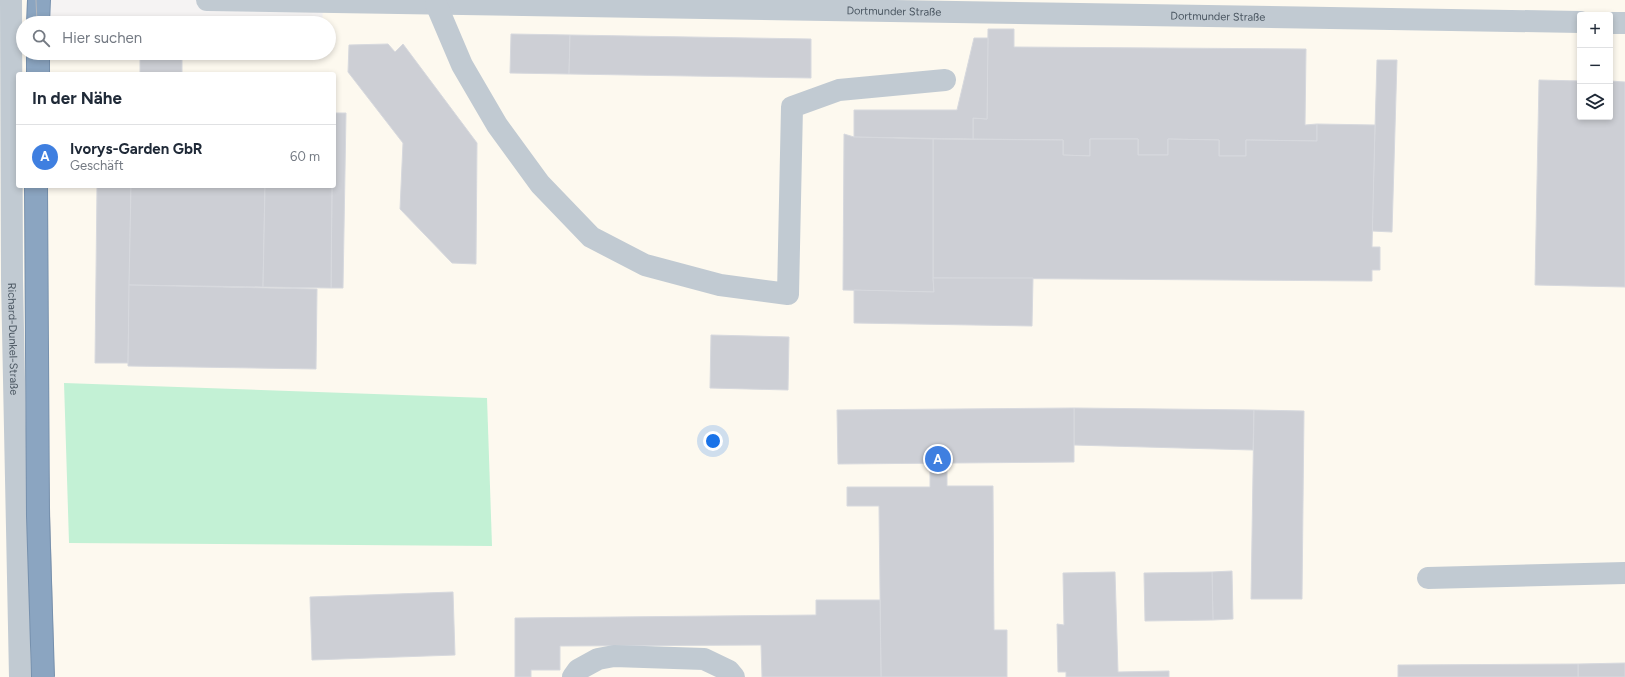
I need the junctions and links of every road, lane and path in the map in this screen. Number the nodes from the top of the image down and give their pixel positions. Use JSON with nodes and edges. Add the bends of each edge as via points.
{"nodes":[{"id":1,"x":11,"y":0,"type":"edge"},
{"id":2,"x":39,"y":0,"type":"edge"},
{"id":3,"x":207,"y":0,"type":"edge"},
{"id":4,"x":436,"y":4,"type":"junction"},
{"id":5,"x":38,"y":16,"type":"edge"},
{"id":6,"x":1577,"y":22,"type":"edge"},
{"id":7,"x":1613,"y":23,"type":"edge"},
{"id":8,"x":1625,"y":23,"type":"edge"},
{"id":9,"x":38,"y":60,"type":"edge"},
{"id":10,"x":38,"y":72,"type":"edge"},
{"id":11,"x":945,"y":80,"type":"dead end"},
{"id":12,"x":36,"y":188,"type":"edge"},
{"id":13,"x":9,"y":523,"type":"edge"},
{"id":14,"x":1625,"y":573,"type":"edge"},
{"id":15,"x":1428,"y":578,"type":"dead end"},
{"id":16,"x":20,"y":677,"type":"edge"},
{"id":17,"x":43,"y":677,"type":"edge"},
{"id":18,"x":573,"y":677,"type":"edge"},
{"id":19,"x":734,"y":677,"type":"edge"}],
"edges":[{"from":1,"to":13,"type":"street","name":"Richard-Dunkel-Straße","via":[[12,280]]},
{"from":2,"to":5,"type":"highway"},
{"from":3,"to":4,"type":"street","name":"Dortmunder Straße"},
{"from":4,"to":6,"type":"street","name":"Dortmunder Straße"},
{"from":4,"to":11,"type":"street","via":[[462,65],[497,125],[540,184],[591,237],[645,265],[720,285],[788,294],[792,107],[839,90]]},
{"from":7,"to":8,"type":"street"},
{"from":9,"to":10,"type":"highway","bridge":true},
{"from":12,"to":17,"type":"highway","bridge":true,"via":[[38,516]]},
{"from":13,"to":16,"type":"street","name":"Richard-Dunkel-Straße"},
{"from":14,"to":15,"type":"street"},
{"from":18,"to":19,"type":"street","via":[[578,670],[598,659],[614,656],[704,659],[729,671]]}]}
